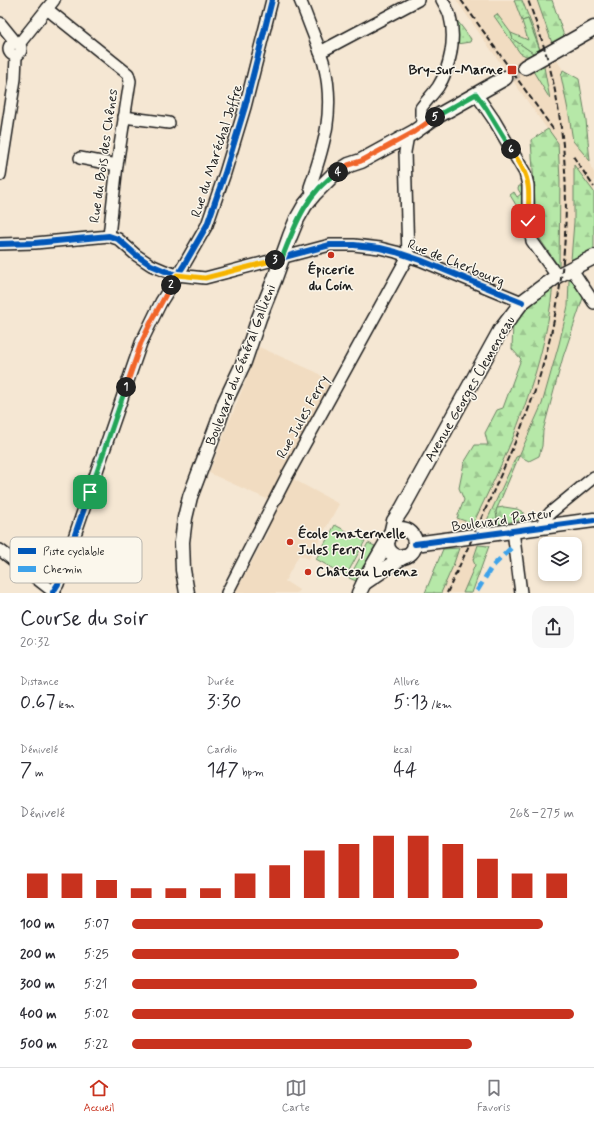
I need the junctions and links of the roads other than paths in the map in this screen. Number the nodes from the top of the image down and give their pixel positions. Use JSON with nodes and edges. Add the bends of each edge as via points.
{"nodes":[{"id":1,"x":272,"y":0,"type":"edge"},
{"id":2,"x":300,"y":0,"type":"edge"},
{"id":3,"x":418,"y":0,"type":"edge"},
{"id":4,"x":442,"y":0,"type":"edge"},
{"id":5,"x":51,"y":4,"type":"edge"},
{"id":6,"x":0,"y":23,"type":"edge"},
{"id":7,"x":594,"y":28,"type":"edge"},
{"id":8,"x":12,"y":49,"type":"edge"},
{"id":9,"x":320,"y":52,"type":"junction"},
{"id":10,"x":525,"y":67,"type":"tunnel mouth"},
{"id":11,"x":505,"y":78,"type":"tunnel mouth"},
{"id":12,"x":476,"y":94,"type":"junction"},
{"id":13,"x":124,"y":117,"type":"junction"},
{"id":14,"x":169,"y":123,"type":"dead end"},
{"id":15,"x":425,"y":124,"type":"junction"},
{"id":16,"x":403,"y":141,"type":"junction"},
{"id":17,"x":80,"y":158,"type":"dead end"},
{"id":18,"x":318,"y":164,"type":"junction"},
{"id":19,"x":117,"y":165,"type":"junction"},
{"id":20,"x":0,"y":175,"type":"edge"},
{"id":21,"x":333,"y":175,"type":"junction"},
{"id":22,"x":314,"y":194,"type":"junction"},
{"id":23,"x":109,"y":236,"type":"junction"},
{"id":24,"x":0,"y":244,"type":"edge"},
{"id":25,"x":408,"y":256,"type":"junction"},
{"id":26,"x":594,"y":257,"type":"edge"},
{"id":27,"x":282,"y":258,"type":"junction"},
{"id":28,"x":571,"y":268,"type":"junction"},
{"id":29,"x":177,"y":275,"type":"junction"},
{"id":30,"x":557,"y":276,"type":"junction"},
{"id":31,"x":522,"y":302,"type":"junction"},
{"id":32,"x":594,"y":303,"type":"edge"},
{"id":33,"x":594,"y":477,"type":"edge"},
{"id":34,"x":402,"y":509,"type":"junction"},
{"id":35,"x":594,"y":520,"type":"edge"},
{"id":36,"x":542,"y":527,"type":"junction"},
{"id":37,"x":405,"y":530,"type":"junction"},
{"id":38,"x":513,"y":531,"type":"junction"},
{"id":39,"x":74,"y":537,"type":"edge"},
{"id":40,"x":389,"y":537,"type":"junction"},
{"id":41,"x":415,"y":544,"type":"junction"},
{"id":42,"x":0,"y":550,"type":"edge"},
{"id":43,"x":404,"y":556,"type":"junction"},
{"id":44,"x":10,"y":558,"type":"edge"},
{"id":45,"x":41,"y":583,"type":"edge"},
{"id":46,"x":58,"y":583,"type":"edge"},
{"id":47,"x":361,"y":588,"type":"edge"},
{"id":48,"x":54,"y":593,"type":"edge"},
{"id":49,"x":187,"y":593,"type":"edge"},
{"id":50,"x":227,"y":593,"type":"edge"},
{"id":51,"x":521,"y":593,"type":"edge"}],
"edges":[{"from":1,"to":29,"type":"street","name":"Rue du Maréchal Joffre","via":[[225,173],[207,225]]},
{"from":2,"to":9,"type":"street"},
{"from":3,"to":9,"type":"street"},
{"from":4,"to":15,"type":"street","via":[[452,25],[451,47],[445,74],[421,108]]},
{"from":5,"to":8,"type":"street"},
{"from":5,"to":13,"type":"street","name":"Rue du Bois des Chênes","via":[[128,74],[130,81]]},
{"from":6,"to":8,"type":"street","via":[[13,39]]},
{"from":7,"to":10,"type":"main road"},
{"from":8,"to":20,"type":"street","via":[[15,79]]},
{"from":9,"to":18,"type":"street","via":[[324,62],[329,99],[327,128]]},
{"from":11,"to":12,"type":"main road","name":"Boulevard du Général Gallieni"},
{"from":12,"to":15,"type":"main road","name":"Boulevard du Général Gallieni"},
{"from":12,"to":30,"type":"street","via":[[525,173],[532,241]]},
{"from":13,"to":14,"type":"street"},
{"from":13,"to":19,"type":"street","name":"Rue du Bois des Chênes"},
{"from":15,"to":16,"type":"main road","name":"Boulevard du Général Gallieni"},
{"from":16,"to":21,"type":"main road","name":"Boulevard du Général Gallieni","via":[[348,165]]},
{"from":16,"to":25,"type":"street"},
{"from":17,"to":19,"type":"street"},
{"from":18,"to":21,"type":"street"},
{"from":18,"to":22,"type":"street","via":[[310,187]]},
{"from":19,"to":23,"type":"street","name":"Rue du Bois des Chênes"},
{"from":21,"to":22,"type":"main road","name":"Boulevard du Général Gallieni"},
{"from":22,"to":27,"type":"main road","name":"Boulevard du Général Gallieni","via":[[297,219]]},
{"from":23,"to":24,"type":"street","name":"Rue du Bois des Chênes"},
{"from":23,"to":29,"type":"street","name":"Rue de Cherbourg","via":[[118,239],[150,265]]},
{"from":25,"to":27,"type":"street","name":"Rue de Cherbourg","via":[[380,248],[330,245]]},
{"from":25,"to":31,"type":"street","name":"Rue de Cherbourg"},
{"from":25,"to":50,"type":"street","name":"Rue Jules Ferry","via":[[288,474]]},
{"from":26,"to":28,"type":"main road","name":"Avenue Georges Clemenceau"},
{"from":27,"to":29,"type":"street","name":"Rue de Cherbourg","via":[[205,278]]},
{"from":27,"to":49,"type":"main road","name":"Boulevard du Général Gallieni","via":[[190,497],[182,549]]},
{"from":28,"to":30,"type":"main road","name":"Avenue Georges Clemenceau"},
{"from":28,"to":32,"type":"street"},
{"from":29,"to":39,"type":"street","name":"Rue du Maréchal Joffre","via":[[141,343]]},
{"from":30,"to":31,"type":"main road","name":"Avenue Georges Clemenceau"},
{"from":31,"to":34,"type":"main road","name":"Avenue Georges Clemenceau","via":[[500,331]]},
{"from":33,"to":36,"type":"street","via":[[550,513]]},
{"from":34,"to":37,"type":"main road"},
{"from":34,"to":40,"type":"main road","name":"Avenue Georges Clemenceau","via":[[394,521]]},
{"from":35,"to":36,"type":"main road","name":"Boulevard Pasteur"},
{"from":36,"to":38,"type":"main road","name":"Boulevard Pasteur"},
{"from":37,"to":40,"type":"main road","via":[[398,530]]},
{"from":37,"to":41,"type":"main road","via":[[413,535]]},
{"from":38,"to":41,"type":"main road","name":"Boulevard Pasteur"},
{"from":38,"to":51,"type":"street"},
{"from":40,"to":43,"type":"main road","via":[[387,544],[391,552]]},
{"from":40,"to":47,"type":"main road","name":"Avenue Georges Clemenceau"},
{"from":41,"to":43,"type":"main road","via":[[411,552]]},
{"from":42,"to":44,"type":"street"},
{"from":43,"to":47,"type":"main road","name":"Avenue Georges Clemenceau"},
{"from":45,"to":48,"type":"street"},
{"from":46,"to":48,"type":"street","name":"Rue du Maréchal Joffre"}]}
